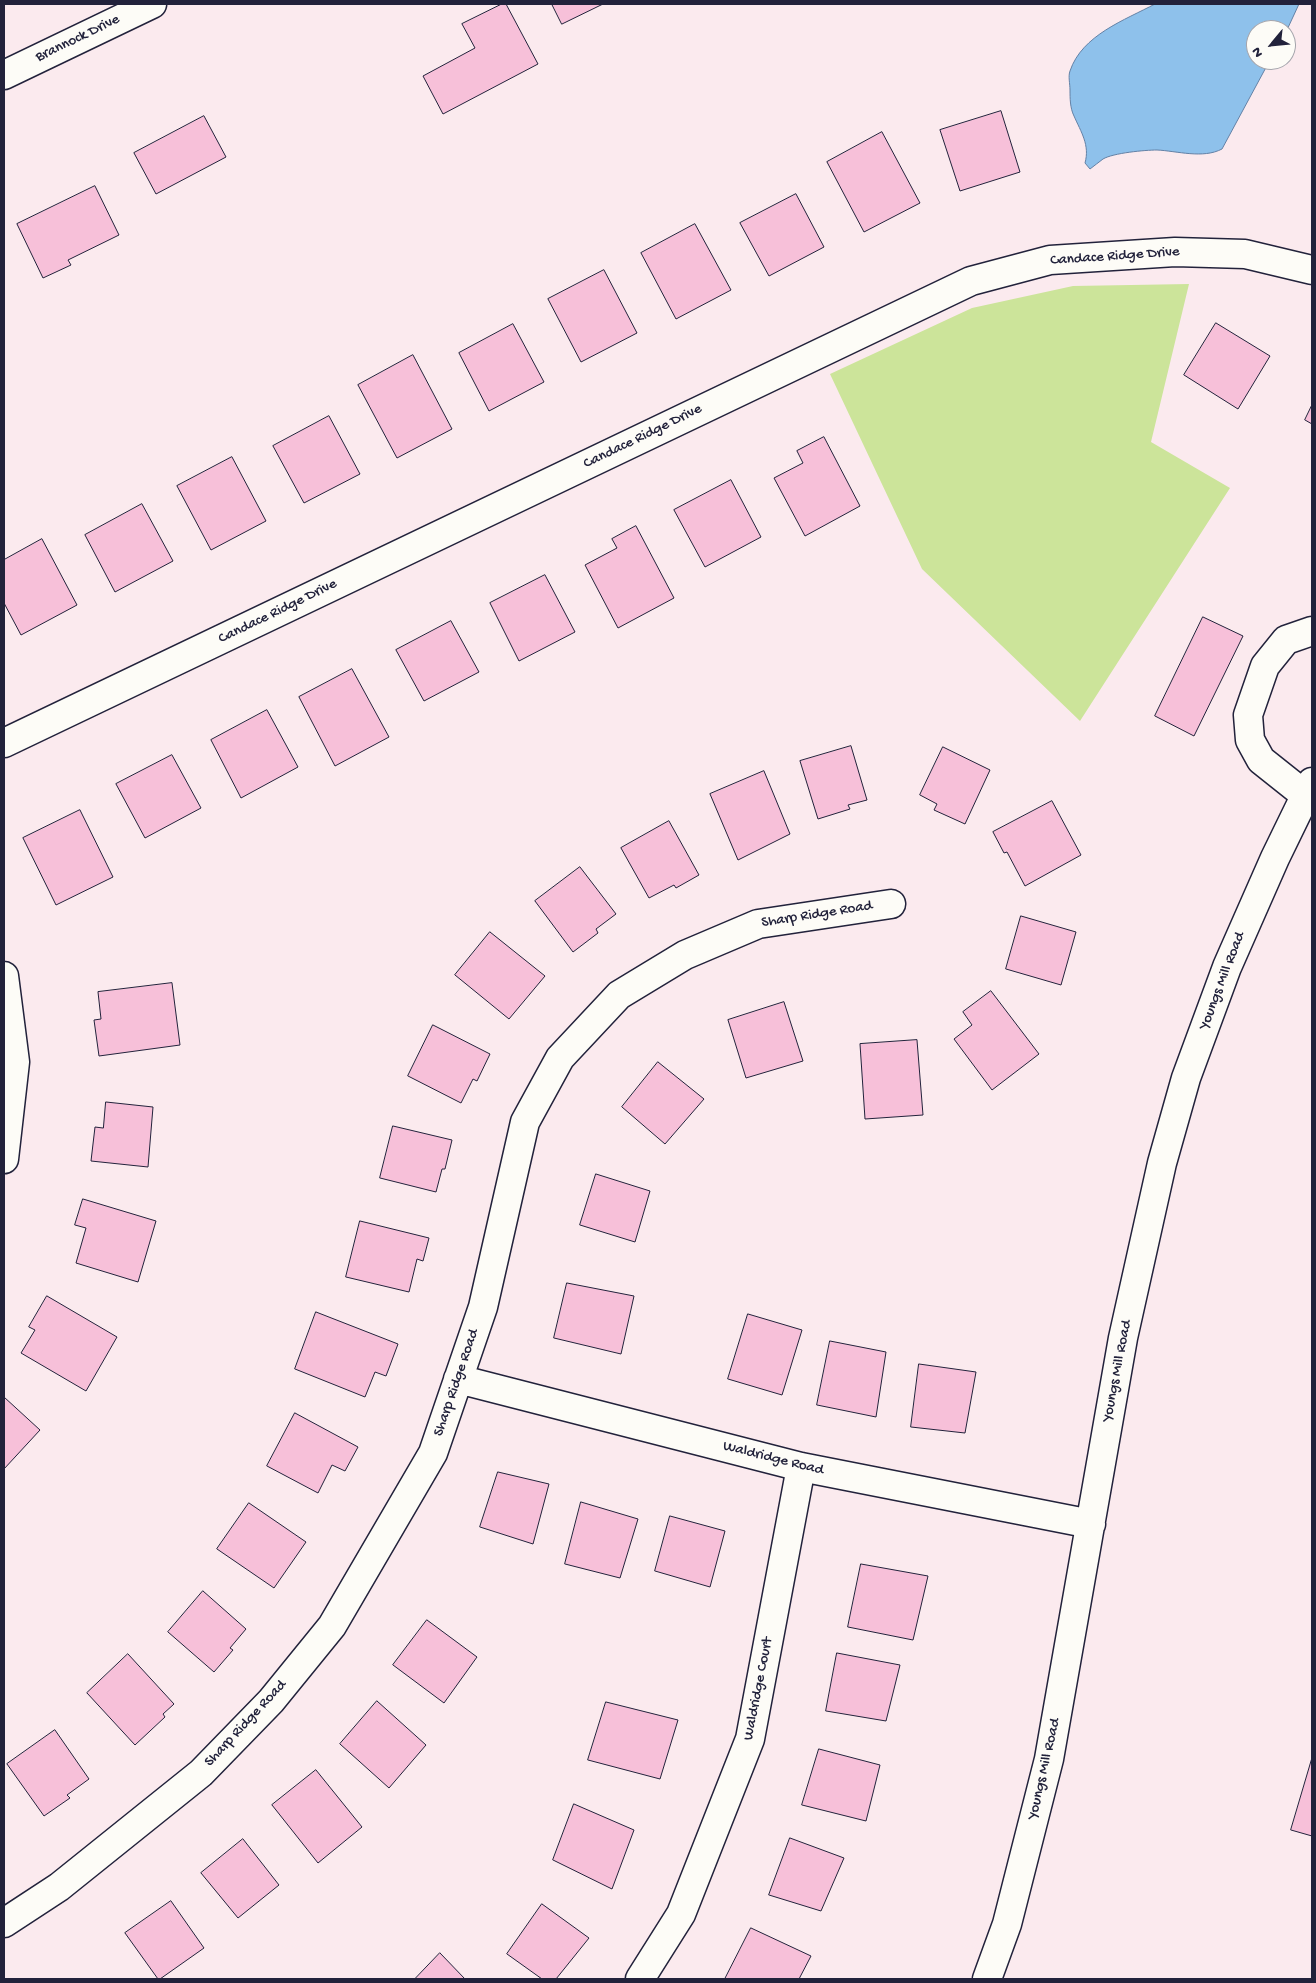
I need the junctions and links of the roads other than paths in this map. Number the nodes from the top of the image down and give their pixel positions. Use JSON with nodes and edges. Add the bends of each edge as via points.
{"nodes":[{"id":1,"x":152,"y":4,"type":"edge"},
{"id":2,"x":4,"y":75,"type":"edge"},
{"id":3,"x":1312,"y":270,"type":"edge"},
{"id":4,"x":1312,"y":630,"type":"edge"},
{"id":5,"x":4,"y":743,"type":"edge"},
{"id":6,"x":1308,"y":789,"type":"edge"},
{"id":7,"x":890,"y":904,"type":"dead end"},
{"id":8,"x":4,"y":976,"type":"edge"},
{"id":9,"x":4,"y":1159,"type":"edge"},
{"id":10,"x":458,"y":1379,"type":"junction"},
{"id":11,"x":801,"y":1467,"type":"junction"},
{"id":12,"x":1091,"y":1524,"type":"junction"},
{"id":13,"x":4,"y":1923,"type":"edge"},
{"id":14,"x":640,"y":1979,"type":"edge"},
{"id":15,"x":987,"y":1979,"type":"edge"}],
"edges":[{"from":1,"to":2,"type":"street","name":"Brannock Drive"},
{"from":3,"to":5,"type":"street","name":"Candace Ridge Drive","via":[[1245,254],[1175,252],[1050,260],[971,281]]},
{"from":4,"to":6,"type":"street","via":[[1286,640],[1265,666],[1248,715],[1250,740],[1261,760]]},
{"from":6,"to":12,"type":"street","name":"Youngs Mill Road","via":[[1227,967],[1186,1078],[1162,1163],[1123,1338]]},
{"from":7,"to":10,"type":"street","name":"Sharp Ridge Road","via":[[758,924],[685,955],[619,995],[560,1058],[525,1122],[483,1307]]},
{"from":8,"to":9,"type":"street","via":[[15,1062]]},
{"from":10,"to":11,"type":"street","name":"Waldridge Road"},
{"from":10,"to":13,"type":"street","name":"Sharp Ridge Road","via":[[429,1461],[332,1626],[271,1701],[201,1773],[59,1887]]},
{"from":11,"to":12,"type":"street","name":"Waldridge Road"},
{"from":11,"to":14,"type":"street","name":"Waldridge Court","via":[[750,1739],[681,1914]]},
{"from":12,"to":15,"type":"street","name":"Youngs Mill Road","via":[[1049,1759],[1007,1924]]}]}
